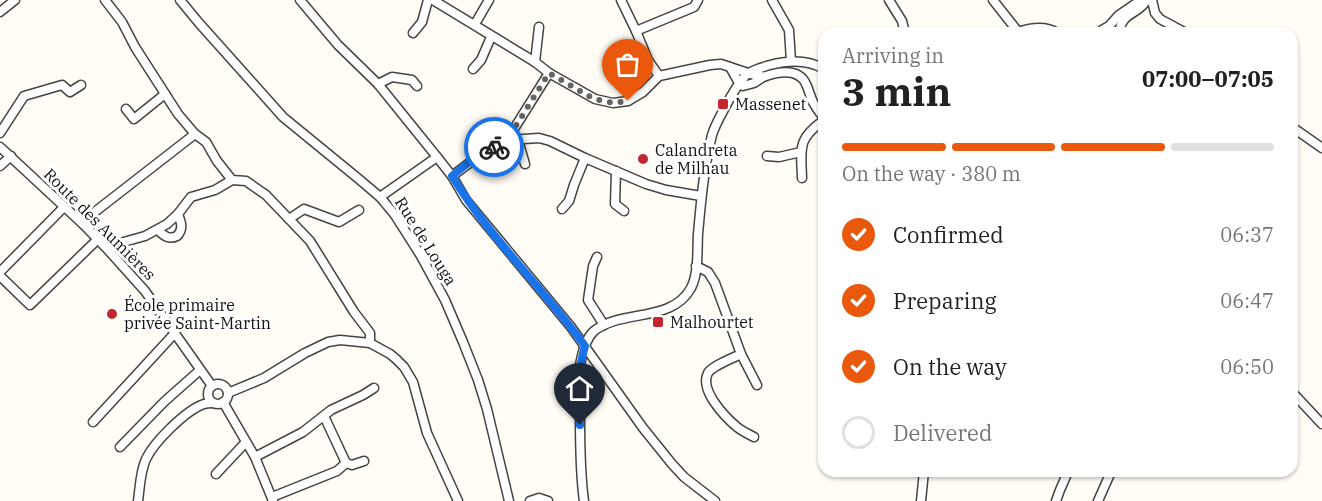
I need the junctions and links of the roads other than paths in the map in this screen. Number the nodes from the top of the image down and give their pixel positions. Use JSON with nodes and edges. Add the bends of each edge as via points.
{"nodes":[{"id":1,"x":15,"y":0,"type":"edge"},
{"id":2,"x":105,"y":0,"type":"edge"},
{"id":3,"x":180,"y":0,"type":"edge"},
{"id":4,"x":300,"y":0,"type":"edge"},
{"id":5,"x":428,"y":0,"type":"edge"},
{"id":6,"x":433,"y":0,"type":"edge"},
{"id":7,"x":489,"y":0,"type":"edge"},
{"id":8,"x":621,"y":0,"type":"edge"},
{"id":9,"x":698,"y":0,"type":"edge"},
{"id":10,"x":772,"y":0,"type":"edge"},
{"id":11,"x":889,"y":0,"type":"edge"},
{"id":12,"x":993,"y":0,"type":"edge"},
{"id":13,"x":1141,"y":0,"type":"edge"},
{"id":14,"x":1150,"y":0,"type":"edge"},
{"id":15,"x":0,"y":12,"type":"edge"},
{"id":16,"x":475,"y":24,"type":"junction"},
{"id":17,"x":539,"y":27,"type":"dead end"},
{"id":18,"x":904,"y":27,"type":"edge"},
{"id":19,"x":1013,"y":27,"type":"edge"},
{"id":20,"x":1107,"y":27,"type":"edge"},
{"id":21,"x":1119,"y":27,"type":"edge"},
{"id":22,"x":1175,"y":27,"type":"edge"},
{"id":23,"x":636,"y":31,"type":"junction"},
{"id":24,"x":413,"y":33,"type":"dead end"},
{"id":25,"x":491,"y":37,"type":"junction"},
{"id":26,"x":791,"y":61,"type":"junction"},
{"id":27,"x":535,"y":62,"type":"junction"},
{"id":28,"x":818,"y":66,"type":"edge"},
{"id":29,"x":730,"y":67,"type":"junction"},
{"id":30,"x":473,"y":69,"type":"dead end"},
{"id":31,"x":549,"y":73,"type":"junction"},
{"id":32,"x":757,"y":73,"type":"junction"},
{"id":33,"x":659,"y":76,"type":"junction"},
{"id":34,"x":378,"y":84,"type":"junction"},
{"id":35,"x":741,"y":84,"type":"junction"},
{"id":36,"x":81,"y":85,"type":"dead end"},
{"id":37,"x":417,"y":86,"type":"dead end"},
{"id":38,"x":165,"y":94,"type":"junction"},
{"id":39,"x":126,"y":109,"type":"dead end"},
{"id":40,"x":818,"y":109,"type":"edge"},
{"id":41,"x":818,"y":124,"type":"edge"},
{"id":42,"x":1298,"y":131,"type":"edge"},
{"id":43,"x":0,"y":133,"type":"edge"},
{"id":44,"x":195,"y":134,"type":"junction"},
{"id":45,"x":507,"y":140,"type":"junction"},
{"id":46,"x":518,"y":140,"type":"junction"},
{"id":47,"x":0,"y":147,"type":"edge"},
{"id":48,"x":1322,"y":148,"type":"edge"},
{"id":49,"x":801,"y":152,"type":"junction"},
{"id":50,"x":11,"y":156,"type":"junction"},
{"id":51,"x":767,"y":156,"type":"dead end"},
{"id":52,"x":437,"y":157,"type":"junction"},
{"id":53,"x":585,"y":158,"type":"junction"},
{"id":54,"x":525,"y":164,"type":"dead end"},
{"id":55,"x":0,"y":166,"type":"edge"},
{"id":56,"x":616,"y":171,"type":"junction"},
{"id":57,"x":452,"y":176,"type":"junction"},
{"id":58,"x":802,"y":178,"type":"dead end"},
{"id":59,"x":232,"y":180,"type":"junction"},
{"id":60,"x":701,"y":196,"type":"junction"},
{"id":61,"x":380,"y":197,"type":"junction"},
{"id":62,"x":64,"y":207,"type":"junction"},
{"id":63,"x":562,"y":209,"type":"dead end"},
{"id":64,"x":358,"y":210,"type":"dead end"},
{"id":65,"x":624,"y":211,"type":"dead end"},
{"id":66,"x":177,"y":214,"type":"junction"},
{"id":67,"x":289,"y":219,"type":"junction"},
{"id":68,"x":83,"y":224,"type":"junction"},
{"id":69,"x":158,"y":230,"type":"junction"},
{"id":70,"x":98,"y":239,"type":"junction"},
{"id":71,"x":110,"y":252,"type":"junction"},
{"id":72,"x":597,"y":257,"type":"dead end"},
{"id":73,"x":696,"y":266,"type":"junction"},
{"id":74,"x":0,"y":274,"type":"edge"},
{"id":75,"x":604,"y":325,"type":"junction"},
{"id":76,"x":175,"y":333,"type":"junction"},
{"id":77,"x":588,"y":340,"type":"junction"},
{"id":78,"x":370,"y":343,"type":"junction"},
{"id":79,"x":741,"y":354,"type":"junction"},
{"id":80,"x":580,"y":361,"type":"junction"},
{"id":81,"x":599,"y":367,"type":"junction"},
{"id":82,"x":200,"y":370,"type":"junction"},
{"id":83,"x":757,"y":385,"type":"dead end"},
{"id":84,"x":374,"y":388,"type":"dead end"},
{"id":85,"x":211,"y":389,"type":"junction"},
{"id":86,"x":226,"y":390,"type":"junction"},
{"id":87,"x":1298,"y":398,"type":"edge"},
{"id":88,"x":224,"y":402,"type":"junction"},
{"id":89,"x":213,"y":403,"type":"junction"},
{"id":90,"x":186,"y":414,"type":"junction"},
{"id":91,"x":324,"y":416,"type":"junction"},
{"id":92,"x":93,"y":422,"type":"dead end"},
{"id":93,"x":1322,"y":424,"type":"edge"},
{"id":94,"x":754,"y":437,"type":"dead end"},
{"id":95,"x":246,"y":442,"type":"junction"},
{"id":96,"x":120,"y":447,"type":"dead end"},
{"id":97,"x":255,"y":457,"type":"junction"},
{"id":98,"x":363,"y":461,"type":"dead end"},
{"id":99,"x":346,"y":463,"type":"junction"},
{"id":100,"x":216,"y":474,"type":"dead end"},
{"id":101,"x":923,"y":477,"type":"edge"},
{"id":102,"x":1066,"y":477,"type":"edge"},
{"id":103,"x":1110,"y":477,"type":"edge"},
{"id":104,"x":272,"y":499,"type":"edge"},
{"id":105,"x":138,"y":501,"type":"edge"},
{"id":106,"x":458,"y":501,"type":"edge"},
{"id":107,"x":509,"y":501,"type":"edge"},
{"id":108,"x":530,"y":501,"type":"edge"},
{"id":109,"x":548,"y":501,"type":"edge"},
{"id":110,"x":584,"y":501,"type":"edge"},
{"id":111,"x":715,"y":501,"type":"edge"},
{"id":112,"x":921,"y":501,"type":"edge"},
{"id":113,"x":1056,"y":501,"type":"edge"},
{"id":114,"x":1098,"y":501,"type":"edge"}],
"edges":[{"from":1,"to":15,"type":"street"},
{"from":2,"to":38,"type":"street"},
{"from":3,"to":61,"type":"street","name":"Rue de Louga","via":[[283,117]]},
{"from":4,"to":34,"type":"street"},
{"from":5,"to":24,"type":"street","via":[[422,22]]},
{"from":6,"to":16,"type":"street"},
{"from":7,"to":16,"type":"street"},
{"from":8,"to":23,"type":"street"},
{"from":9,"to":23,"type":"street","via":[[694,7]]},
{"from":10,"to":26,"type":"street","via":[[789,30]]},
{"from":11,"to":18,"type":"street"},
{"from":12,"to":19,"type":"street"},
{"from":13,"to":20,"type":"street"},
{"from":14,"to":21,"type":"street"},
{"from":14,"to":22,"type":"street","via":[[1160,19]]},
{"from":16,"to":25,"type":"street"},
{"from":17,"to":27,"type":"street"},
{"from":23,"to":33,"type":"street"},
{"from":25,"to":27,"type":"street"},
{"from":25,"to":30,"type":"street"},
{"from":26,"to":28,"type":"street"},
{"from":26,"to":32,"type":"street"},
{"from":27,"to":31,"type":"street"},
{"from":29,"to":32,"type":"street"},
{"from":29,"to":33,"type":"street","via":[[710,65]]},
{"from":29,"to":35,"type":"street"},
{"from":31,"to":33,"type":"street","via":[[594,99],[613,103],[643,93]]},
{"from":31,"to":45,"type":"street"},
{"from":32,"to":35,"type":"street"},
{"from":32,"to":35,"type":"street","via":[[754,83]]},
{"from":32,"to":40,"type":"street","via":[[796,74],[805,82]]},
{"from":34,"to":37,"type":"street","via":[[392,77],[412,80]]},
{"from":34,"to":52,"type":"street"},
{"from":35,"to":60,"type":"street","via":[[712,135]]},
{"from":36,"to":43,"type":"street","via":[[70,92],[62,86],[24,96]]},
{"from":38,"to":39,"type":"street","via":[[134,119]]},
{"from":38,"to":44,"type":"street"},
{"from":41,"to":49,"type":"street","via":[[806,135]]},
{"from":42,"to":48,"type":"street"},
{"from":44,"to":59,"type":"street","via":[[206,142]]},
{"from":44,"to":68,"type":"street"},
{"from":45,"to":46,"type":"street"},
{"from":45,"to":57,"type":"street","via":[[474,158]]},
{"from":46,"to":53,"type":"street","via":[[550,141]]},
{"from":46,"to":54,"type":"street"},
{"from":47,"to":50,"type":"street","name":"Route des Aumières"},
{"from":49,"to":51,"type":"street"},
{"from":49,"to":58,"type":"street"},
{"from":50,"to":55,"type":"street"},
{"from":50,"to":62,"type":"street","name":"Route des Aumières"},
{"from":52,"to":57,"type":"street"},
{"from":52,"to":61,"type":"street"},
{"from":53,"to":56,"type":"street"},
{"from":53,"to":63,"type":"street","via":[[569,201]]},
{"from":56,"to":60,"type":"street","via":[[666,190]]},
{"from":56,"to":65,"type":"street","via":[[615,204]]},
{"from":57,"to":77,"type":"street","via":[[466,200],[571,327]]},
{"from":59,"to":66,"type":"street","via":[[215,190],[190,196]]},
{"from":59,"to":67,"type":"street","via":[[246,181]]},
{"from":60,"to":73,"type":"street"},
{"from":61,"to":107,"type":"street","name":"Rue de Louga","via":[[421,256],[463,342],[487,409]]},
{"from":62,"to":68,"type":"street","name":"Route des Aumières"},
{"from":62,"to":74,"type":"street"},
{"from":64,"to":67,"type":"street","via":[[339,222],[304,209]]},
{"from":66,"to":69,"type":"street"},
{"from":66,"to":69,"type":"street","via":[[182,229],[177,236],[168,238]]},
{"from":67,"to":78,"type":"street","via":[[310,241],[370,333]]},
{"from":68,"to":70,"type":"street","name":"Route des Aumières"},
{"from":69,"to":71,"type":"street","via":[[120,243]]},
{"from":70,"to":71,"type":"street","name":"Route des Aumières"},
{"from":70,"to":74,"type":"street","via":[[30,305]]},
{"from":71,"to":76,"type":"street","name":"Route des Aumières"},
{"from":72,"to":75,"type":"street","via":[[588,300]]},
{"from":73,"to":75,"type":"street","via":[[690,289],[677,303]]},
{"from":73,"to":79,"type":"street","via":[[708,272],[715,283]]},
{"from":75,"to":77,"type":"street"},
{"from":76,"to":82,"type":"street","name":"Route des Aumières"},
{"from":76,"to":92,"type":"street"},
{"from":77,"to":80,"type":"street"},
{"from":77,"to":81,"type":"street"},
{"from":78,"to":86,"type":"street","via":[[328,342],[264,378]]},
{"from":78,"to":106,"type":"street","via":[[404,366],[414,382],[427,433]]},
{"from":79,"to":83,"type":"street"},
{"from":79,"to":94,"type":"street","via":[[709,372],[706,383],[708,392],[727,417]]},
{"from":80,"to":81,"type":"street"},
{"from":80,"to":110,"type":"street"},
{"from":81,"to":111,"type":"street","via":[[672,464]]},
{"from":82,"to":85,"type":"street","name":"Route des Aumières"},
{"from":82,"to":96,"type":"street"},
{"from":84,"to":91,"type":"street"},
{"from":85,"to":86,"type":"street","via":[[218,385]]},
{"from":85,"to":89,"type":"street","via":[[209,398]]},
{"from":85,"to":90,"type":"street"},
{"from":86,"to":88,"type":"street"},
{"from":87,"to":93,"type":"street"},
{"from":88,"to":89,"type":"street"},
{"from":88,"to":95,"type":"street"},
{"from":89,"to":90,"type":"street"},
{"from":90,"to":105,"type":"street","via":[[146,459]]},
{"from":91,"to":97,"type":"street","via":[[303,432]]},
{"from":91,"to":99,"type":"street"},
{"from":95,"to":97,"type":"street"},
{"from":95,"to":100,"type":"street"},
{"from":97,"to":104,"type":"street"},
{"from":98,"to":99,"type":"street"},
{"from":99,"to":104,"type":"street","via":[[337,471]]},
{"from":101,"to":112,"type":"street"},
{"from":102,"to":113,"type":"street"},
{"from":103,"to":114,"type":"street"},
{"from":108,"to":109,"type":"street"}]}
